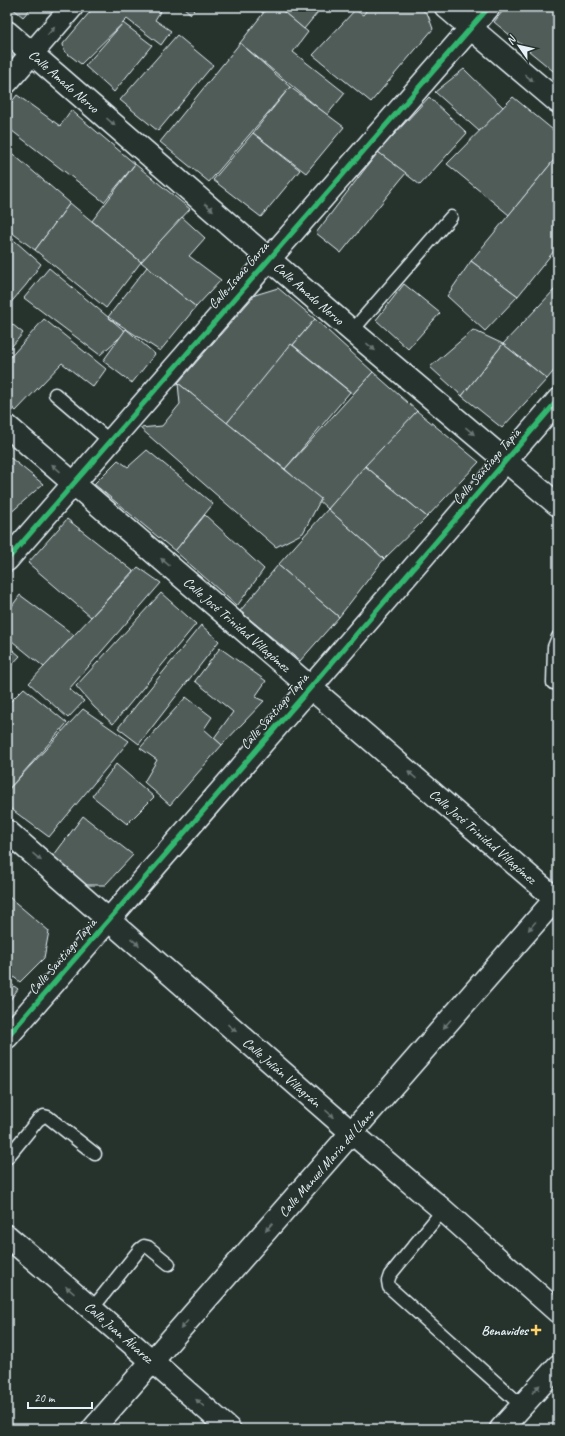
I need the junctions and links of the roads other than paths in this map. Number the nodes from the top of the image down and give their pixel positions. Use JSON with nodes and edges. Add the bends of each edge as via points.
{"nodes":[{"id":1,"x":72,"y":7,"type":"edge"},
{"id":2,"x":446,"y":7,"type":"edge"},
{"id":3,"x":489,"y":7,"type":"edge"},
{"id":4,"x":471,"y":28,"type":"junction"},
{"id":5,"x":7,"y":32,"type":"edge"},
{"id":6,"x":32,"y":53,"type":"junction"},
{"id":7,"x":7,"y":82,"type":"edge"},
{"id":8,"x":558,"y":102,"type":"edge"},
{"id":9,"x":451,"y":217,"type":"dead end"},
{"id":10,"x":268,"y":258,"type":"junction"},
{"id":11,"x":352,"y":331,"type":"junction"},
{"id":12,"x":55,"y":394,"type":"dead end"},
{"id":13,"x":558,"y":400,"type":"edge"},
{"id":14,"x":7,"y":426,"type":"edge"},
{"id":15,"x":110,"y":441,"type":"junction"},
{"id":16,"x":505,"y":461,"type":"junction"},
{"id":17,"x":74,"y":483,"type":"junction"},
{"id":18,"x":558,"y":505,"type":"edge"},
{"id":19,"x":7,"y":560,"type":"edge"},
{"id":20,"x":558,"y":637,"type":"edge"},
{"id":21,"x":553,"y":683,"type":"dead end"},
{"id":22,"x":311,"y":687,"type":"junction"},
{"id":23,"x":7,"y":831,"type":"edge"},
{"id":24,"x":557,"y":899,"type":"edge"},
{"id":25,"x":109,"y":920,"type":"junction"},
{"id":26,"x":7,"y":1037,"type":"edge"},
{"id":27,"x":352,"y":1133,"type":"junction"},
{"id":28,"x":95,"y":1154,"type":"dead end"},
{"id":29,"x":7,"y":1158,"type":"edge"},
{"id":30,"x":443,"y":1210,"type":"junction"},
{"id":31,"x":7,"y":1236,"type":"edge"},
{"id":32,"x":169,"y":1264,"type":"dead end"},
{"id":33,"x":92,"y":1309,"type":"junction"},
{"id":34,"x":558,"y":1312,"type":"edge"},
{"id":35,"x":152,"y":1361,"type":"junction"},
{"id":36,"x":558,"y":1366,"type":"edge"},
{"id":37,"x":521,"y":1405,"type":"junction"},
{"id":38,"x":93,"y":1429,"type":"edge"},
{"id":39,"x":229,"y":1429,"type":"edge"},
{"id":40,"x":501,"y":1429,"type":"edge"}],
"edges":[{"from":6,"to":1,"type":"street","one_way":true},
{"from":2,"to":4,"type":"street"},
{"from":3,"to":4,"type":"street","name":"Calle Isaac Garza"},
{"from":4,"to":8,"type":"street","one_way":true},
{"from":4,"to":10,"type":"street","name":"Calle Isaac Garza"},
{"from":5,"to":6,"type":"street","name":"Calle Amado Nervo"},
{"from":6,"to":7,"type":"street"},
{"from":6,"to":10,"type":"street","name":"Calle Amado Nervo","one_way":true},
{"from":9,"to":11,"type":"lane"},
{"from":10,"to":11,"type":"street","name":"Calle Amado Nervo"},
{"from":10,"to":15,"type":"street","name":"Calle Isaac Garza"},
{"from":11,"to":16,"type":"street","name":"Calle Amado Nervo","one_way":true},
{"from":12,"to":15,"type":"lane"},
{"from":13,"to":16,"type":"street","name":"Calle Santiago Tapia"},
{"from":17,"to":14,"type":"street","name":"Calle José Trinidad Villagómez","one_way":true},
{"from":15,"to":17,"type":"street","name":"Calle Isaac Garza"},
{"from":16,"to":18,"type":"street","name":"Calle Amado Nervo"},
{"from":16,"to":22,"type":"street","name":"Calle Santiago Tapia"},
{"from":17,"to":19,"type":"street","name":"Calle Isaac Garza"},
{"from":22,"to":17,"type":"street","name":"Calle José Trinidad Villagómez","one_way":true},
{"from":20,"to":21,"type":"lane","via":[[554,647]]},
{"from":24,"to":22,"type":"street","name":"Calle José Trinidad Villagómez","one_way":true},
{"from":22,"to":25,"type":"street","name":"Calle Santiago Tapia"},
{"from":23,"to":25,"type":"street","name":"Calle Julián Villagrán","one_way":true},
{"from":24,"to":27,"type":"street","name":"Calle Manuel Maria del Llano","one_way":true},
{"from":25,"to":26,"type":"street","name":"Calle Santiago Tapia"},
{"from":25,"to":27,"type":"street","name":"Calle Julián Villagrán","one_way":true},
{"from":27,"to":30,"type":"street","name":"Calle Julián Villagrán"},
{"from":27,"to":35,"type":"street","name":"Calle Manuel Maria del Llano","one_way":true},
{"from":28,"to":29,"type":"lane","via":[[48,1116],[44,1116]]},
{"from":30,"to":34,"type":"street","name":"Calle Julián Villagrán"},
{"from":30,"to":37,"type":"lane","via":[[390,1275],[389,1287]]},
{"from":33,"to":31,"type":"street","name":"Calle Juan Álvarez","one_way":true},
{"from":32,"to":33,"type":"lane","via":[[144,1246]]},
{"from":33,"to":35,"type":"street","name":"Calle Juan Álvarez"},
{"from":35,"to":38,"type":"street","name":"Calle Manuel Maria del Llano"},
{"from":39,"to":35,"type":"street","name":"Calle Juan Álvarez","one_way":true},
{"from":37,"to":36,"type":"street","one_way":true},
{"from":37,"to":40,"type":"street"}]}
